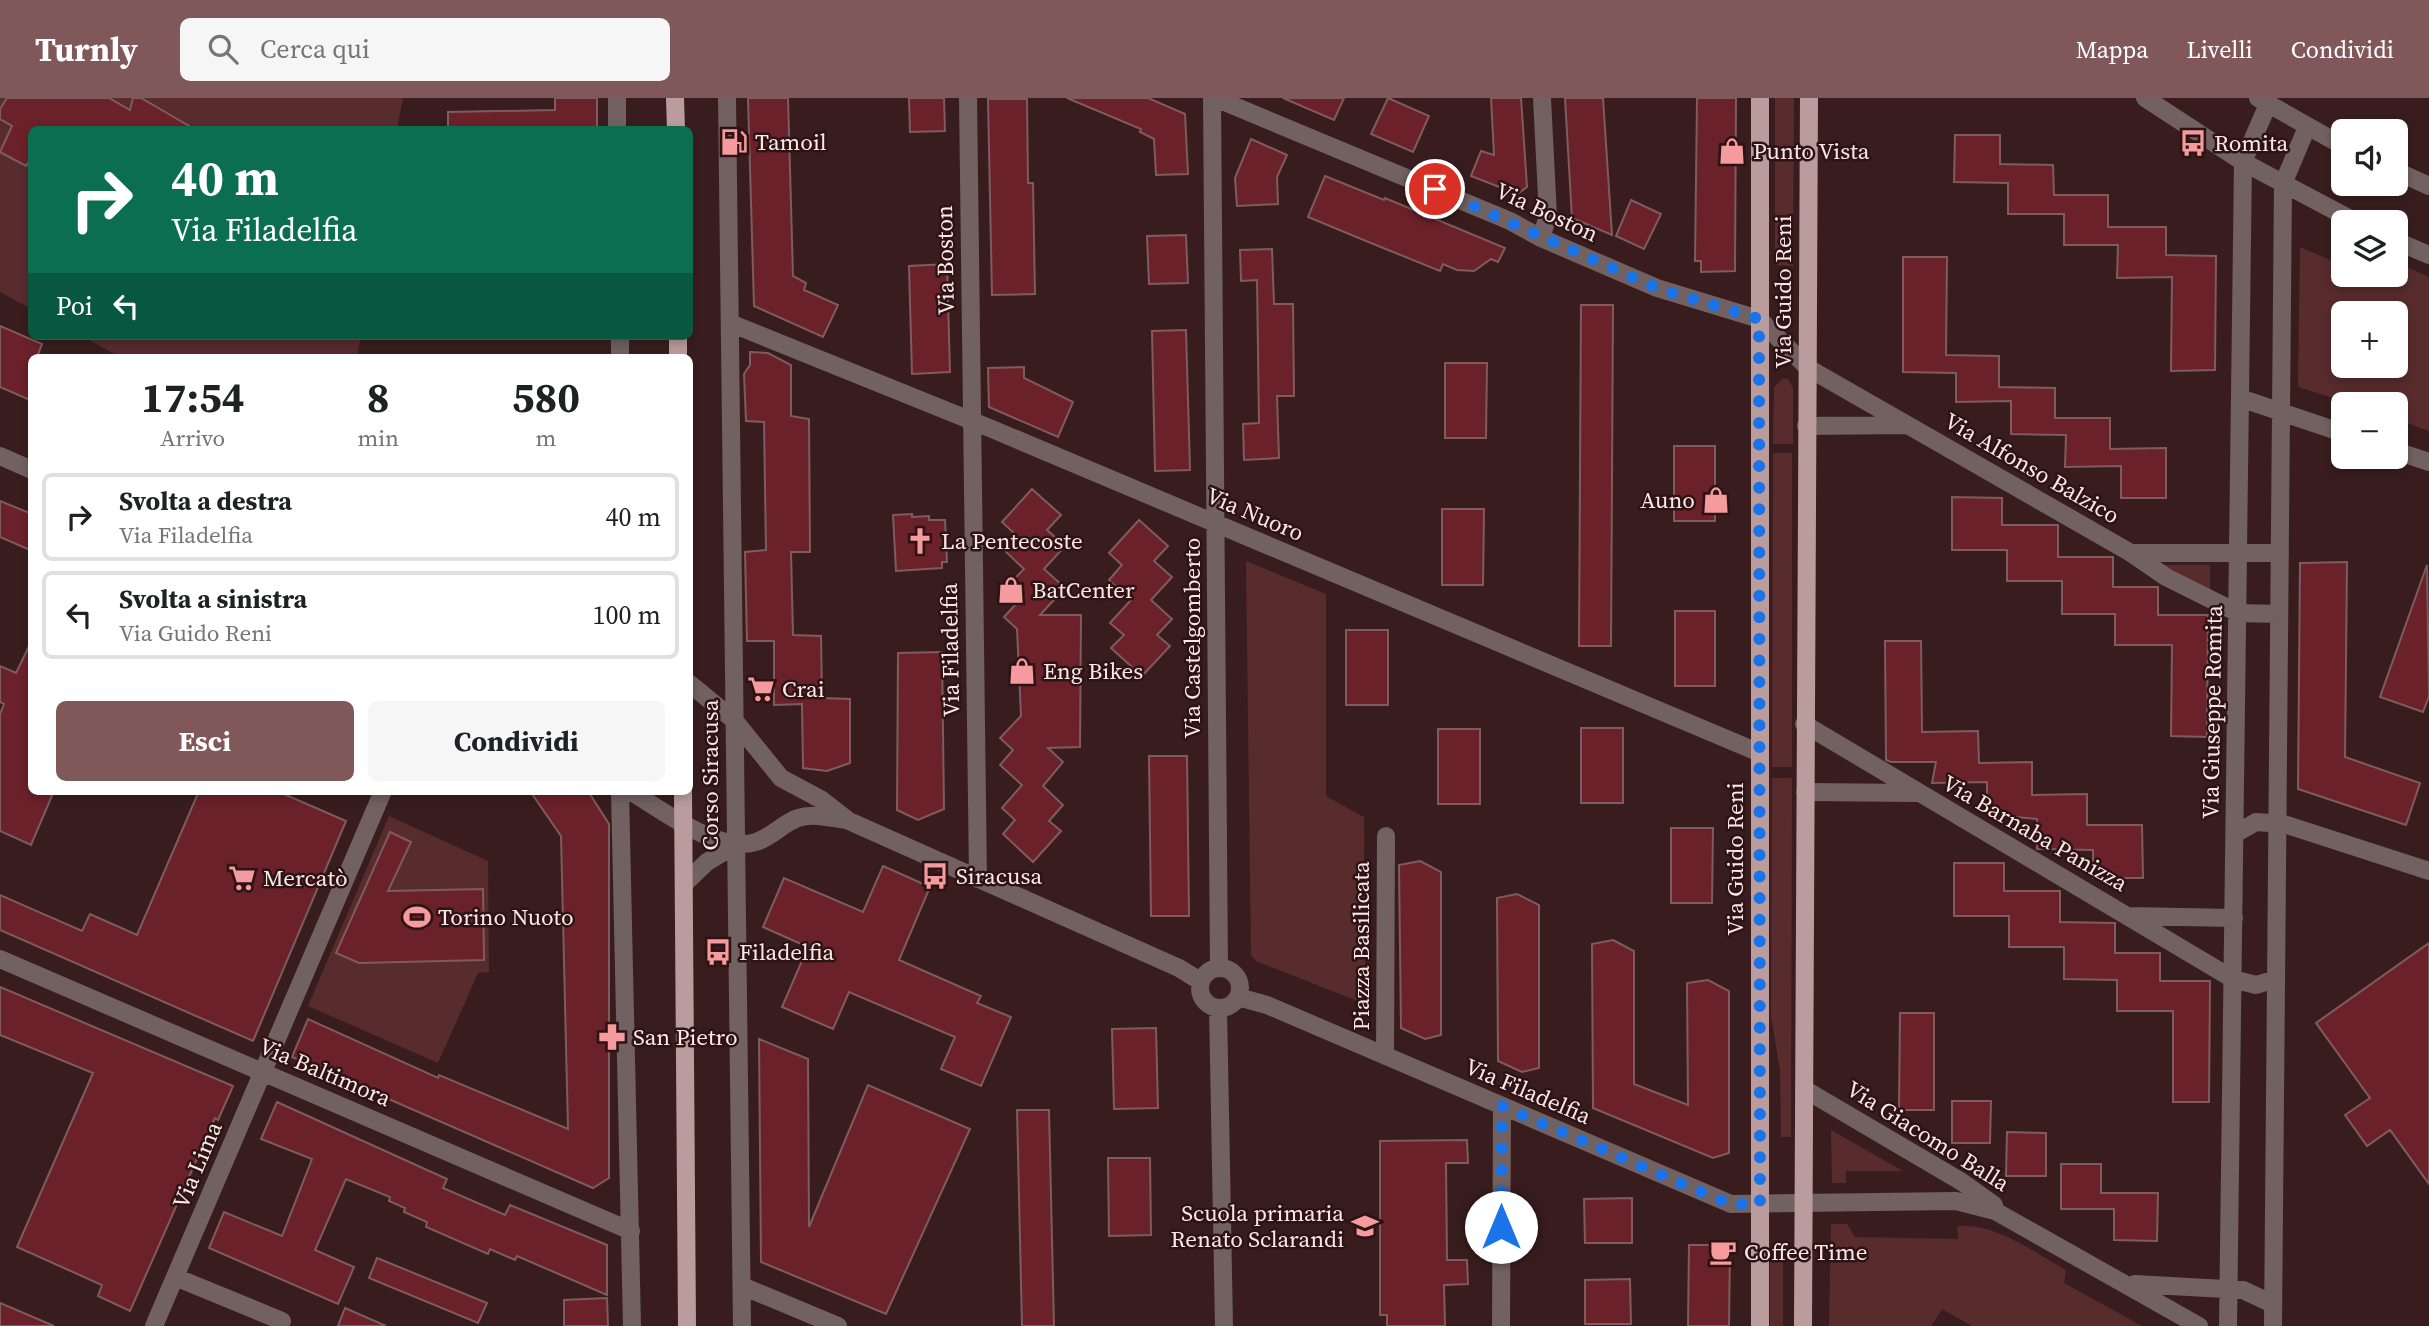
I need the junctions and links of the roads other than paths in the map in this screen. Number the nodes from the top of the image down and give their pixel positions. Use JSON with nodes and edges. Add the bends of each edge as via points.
{"nodes":[{"id":1,"x":617,"y":98,"type":"edge"},
{"id":2,"x":675,"y":98,"type":"edge"},
{"id":3,"x":727,"y":98,"type":"edge"},
{"id":4,"x":968,"y":98,"type":"edge"},
{"id":5,"x":1213,"y":98,"type":"edge"},
{"id":6,"x":1542,"y":98,"type":"edge"},
{"id":7,"x":1760,"y":98,"type":"edge"},
{"id":8,"x":1809,"y":98,"type":"edge"},
{"id":9,"x":2145,"y":98,"type":"edge"},
{"id":10,"x":2294,"y":98,"type":"edge"},
{"id":11,"x":2262,"y":101,"type":"edge"},
{"id":12,"x":2287,"y":116,"type":"junction"},
{"id":13,"x":617,"y":126,"type":"edge"},
{"id":14,"x":676,"y":126,"type":"edge"},
{"id":15,"x":2307,"y":127,"type":"junction"},
{"id":16,"x":2331,"y":140,"type":"edge"},
{"id":17,"x":2243,"y":162,"type":"junction"},
{"id":18,"x":2408,"y":176,"type":"edge"},
{"id":19,"x":2283,"y":184,"type":"junction"},
{"id":20,"x":2429,"y":186,"type":"edge"},
{"id":21,"x":2334,"y":210,"type":"edge"},
{"id":22,"x":1541,"y":239,"type":"junction"},
{"id":23,"x":2408,"y":246,"type":"edge"},
{"id":24,"x":2429,"y":255,"type":"edge"},
{"id":25,"x":1759,"y":319,"type":"junction"},
{"id":26,"x":730,"y":323,"type":"junction"},
{"id":27,"x":1808,"y":368,"type":"junction"},
{"id":28,"x":2240,"y":397,"type":"junction"},
{"id":29,"x":2281,"y":413,"type":"junction"},
{"id":30,"x":971,"y":421,"type":"junction"},
{"id":31,"x":1909,"y":425,"type":"junction"},
{"id":32,"x":1806,"y":426,"type":"junction"},
{"id":33,"x":2331,"y":429,"type":"edge"},
{"id":34,"x":2408,"y":454,"type":"edge"},
{"id":35,"x":0,"y":456,"type":"edge"},
{"id":36,"x":2429,"y":462,"type":"edge"},
{"id":37,"x":28,"y":468,"type":"edge"},
{"id":38,"x":1216,"y":524,"type":"junction"},
{"id":39,"x":2131,"y":552,"type":"junction"},
{"id":40,"x":2238,"y":552,"type":"junction"},
{"id":41,"x":2280,"y":554,"type":"junction"},
{"id":42,"x":2238,"y":613,"type":"junction"},
{"id":43,"x":2279,"y":614,"type":"junction"},
{"id":44,"x":693,"y":686,"type":"edge"},
{"id":45,"x":734,"y":720,"type":"junction"},
{"id":46,"x":1804,"y":724,"type":"junction"},
{"id":47,"x":1760,"y":753,"type":"junction"},
{"id":48,"x":1805,"y":792,"type":"junction"},
{"id":49,"x":1917,"y":793,"type":"junction"},
{"id":50,"x":381,"y":795,"type":"edge"},
{"id":51,"x":620,"y":795,"type":"edge"},
{"id":52,"x":636,"y":795,"type":"edge"},
{"id":53,"x":683,"y":795,"type":"edge"},
{"id":54,"x":849,"y":821,"type":"junction"},
{"id":55,"x":2278,"y":822,"type":"junction"},
{"id":56,"x":683,"y":825,"type":"junction"},
{"id":57,"x":2235,"y":834,"type":"junction"},
{"id":58,"x":1386,"y":836,"type":"dead end"},
{"id":59,"x":735,"y":845,"type":"junction"},
{"id":60,"x":2429,"y":871,"type":"edge"},
{"id":61,"x":978,"y":878,"type":"junction"},
{"id":62,"x":684,"y":884,"type":"junction"},
{"id":63,"x":2128,"y":916,"type":"junction"},
{"id":64,"x":2234,"y":918,"type":"junction"},
{"id":65,"x":0,"y":959,"type":"edge"},
{"id":66,"x":1219,"y":967,"type":"junction"},
{"id":67,"x":2233,"y":979,"type":"junction"},
{"id":68,"x":2276,"y":979,"type":"junction"},
{"id":69,"x":1200,"y":981,"type":"junction"},
{"id":70,"x":1238,"y":997,"type":"junction"},
{"id":71,"x":1218,"y":1008,"type":"junction"},
{"id":72,"x":1385,"y":1056,"type":"junction"},
{"id":73,"x":264,"y":1073,"type":"junction"},
{"id":74,"x":1804,"y":1089,"type":"junction"},
{"id":75,"x":1502,"y":1106,"type":"junction"},
{"id":76,"x":1804,"y":1202,"type":"junction"},
{"id":77,"x":1760,"y":1204,"type":"junction"},
{"id":78,"x":2025,"y":1227,"type":"junction"},
{"id":79,"x":631,"y":1231,"type":"junction"},
{"id":80,"x":175,"y":1277,"type":"junction"},
{"id":81,"x":2122,"y":1281,"type":"junction"},
{"id":82,"x":742,"y":1286,"type":"junction"},
{"id":83,"x":2229,"y":1288,"type":"junction"},
{"id":84,"x":2273,"y":1304,"type":"junction"},
{"id":85,"x":282,"y":1321,"type":"dead end"},
{"id":86,"x":154,"y":1326,"type":"edge"},
{"id":87,"x":632,"y":1326,"type":"edge"},
{"id":88,"x":687,"y":1326,"type":"edge"},
{"id":89,"x":743,"y":1326,"type":"edge"},
{"id":90,"x":838,"y":1326,"type":"edge"},
{"id":91,"x":1224,"y":1326,"type":"edge"},
{"id":92,"x":1501,"y":1326,"type":"edge"},
{"id":93,"x":1760,"y":1326,"type":"edge"},
{"id":94,"x":1803,"y":1326,"type":"edge"},
{"id":95,"x":2199,"y":1326,"type":"edge"},
{"id":96,"x":2228,"y":1326,"type":"edge"},
{"id":97,"x":2273,"y":1326,"type":"edge"}],
"edges":[{"from":1,"to":13,"type":"street"},
{"from":2,"to":14,"type":"main road"},
{"from":3,"to":26,"type":"street","name":"Corso Siracusa"},
{"from":4,"to":30,"type":"street","name":"Via Boston"},
{"from":5,"to":22,"type":"street","name":"Via Boston","via":[[1510,221]]},
{"from":5,"to":38,"type":"street","name":"Via Castelgomberto"},
{"from":6,"to":22,"type":"street","via":[[1548,216]]},
{"from":7,"to":25,"type":"main road","name":"Via Guido Reni"},
{"from":8,"to":27,"type":"main road","name":"Via Guido Reni"},
{"from":9,"to":17,"type":"street"},
{"from":10,"to":12,"type":"street"},
{"from":11,"to":12,"type":"street"},
{"from":11,"to":17,"type":"street","name":"Via Giuseppe Romita"},
{"from":12,"to":15,"type":"street"},
{"from":15,"to":16,"type":"street"},
{"from":15,"to":19,"type":"street"},
{"from":17,"to":19,"type":"street"},
{"from":17,"to":28,"type":"street","name":"Via Giuseppe Romita"},
{"from":18,"to":20,"type":"street"},
{"from":19,"to":21,"type":"street"},
{"from":19,"to":29,"type":"street"},
{"from":22,"to":25,"type":"street","name":"Via Boston","via":[[1657,288]]},
{"from":23,"to":24,"type":"street"},
{"from":25,"to":27,"type":"street","name":"Via Boston"},
{"from":25,"to":47,"type":"main road","name":"Via Guido Reni"},
{"from":26,"to":30,"type":"street","name":"Via Nuoro"},
{"from":26,"to":45,"type":"street","name":"Corso Siracusa"},
{"from":27,"to":31,"type":"street","name":"Via Alfonso Balzico"},
{"from":27,"to":32,"type":"main road","name":"Via Guido Reni"},
{"from":28,"to":29,"type":"street"},
{"from":28,"to":40,"type":"street","name":"Via Giuseppe Romita"},
{"from":29,"to":33,"type":"street"},
{"from":29,"to":41,"type":"street"},
{"from":30,"to":38,"type":"street","name":"Via Nuoro"},
{"from":30,"to":61,"type":"street","name":"Via Filadelfia"},
{"from":31,"to":32,"type":"street","name":"Via Alfonso Balzico"},
{"from":31,"to":39,"type":"street","name":"Via Alfonso Balzico"},
{"from":32,"to":46,"type":"main road","name":"Via Guido Reni"},
{"from":34,"to":36,"type":"street"},
{"from":35,"to":37,"type":"street"},
{"from":38,"to":47,"type":"street","name":"Via Nuoro"},
{"from":38,"to":66,"type":"street","name":"Via Castelgomberto"},
{"from":39,"to":40,"type":"street","name":"Via Alfonso Balzico"},
{"from":39,"to":42,"type":"street","name":"Via Alfonso Balzico","via":[[2166,577]]},
{"from":40,"to":41,"type":"street","name":"Via Alfonso Balzico"},
{"from":40,"to":42,"type":"street","name":"Via Giuseppe Romita"},
{"from":41,"to":43,"type":"street"},
{"from":42,"to":43,"type":"street","name":"Via Alfonso Balzico"},
{"from":42,"to":57,"type":"street","name":"Via Giuseppe Romita"},
{"from":43,"to":55,"type":"street"},
{"from":44,"to":45,"type":"street"},
{"from":45,"to":54,"type":"street","via":[[781,778]]},
{"from":45,"to":59,"type":"street","name":"Corso Siracusa"},
{"from":46,"to":48,"type":"main road","name":"Via Guido Reni"},
{"from":46,"to":49,"type":"street","name":"Via Barnaba Panizza"},
{"from":47,"to":77,"type":"main road","name":"Via Guido Reni"},
{"from":48,"to":49,"type":"street","name":"Via Barnaba Panizza"},
{"from":48,"to":74,"type":"main road","name":"Via Guido Reni"},
{"from":49,"to":63,"type":"street","name":"Via Barnaba Panizza"},
{"from":50,"to":73,"type":"street"},
{"from":51,"to":79,"type":"street"},
{"from":52,"to":56,"type":"street"},
{"from":53,"to":56,"type":"main road","name":"Corso Siracusa"},
{"from":54,"to":59,"type":"street","via":[[797,818],[755,842]]},
{"from":54,"to":61,"type":"street"},
{"from":55,"to":57,"type":"street","via":[[2246,825]]},
{"from":55,"to":60,"type":"street"},
{"from":55,"to":68,"type":"street"},
{"from":56,"to":59,"type":"street"},
{"from":56,"to":62,"type":"main road","name":"Corso Siracusa"},
{"from":57,"to":64,"type":"street","name":"Via Giuseppe Romita"},
{"from":58,"to":72,"type":"street","name":"Piazza Basilicata"},
{"from":59,"to":62,"type":"street","via":[[707,862]]},
{"from":59,"to":82,"type":"street","name":"Corso Siracusa"},
{"from":61,"to":69,"type":"street"},
{"from":62,"to":88,"type":"main road","name":"Corso Siracusa"},
{"from":63,"to":64,"type":"street","name":"Via Barnaba Panizza"},
{"from":63,"to":67,"type":"street","name":"Via Barnaba Panizza"},
{"from":64,"to":67,"type":"street","name":"Via Giuseppe Romita"},
{"from":65,"to":73,"type":"street","name":"Via Baltimora"},
{"from":66,"to":69,"type":"street","via":[[1209,970]]},
{"from":66,"to":70,"type":"street","via":[[1229,969],[1238,979]]},
{"from":67,"to":68,"type":"street","name":"Via Barnaba Panizza","via":[[2256,985]]},
{"from":67,"to":83,"type":"street","name":"Via Giuseppe Romita"},
{"from":68,"to":84,"type":"street"},
{"from":69,"to":71,"type":"street","via":[[1203,1000]]},
{"from":70,"to":71,"type":"street","via":[[1228,1007]]},
{"from":70,"to":72,"type":"street","name":"Via Filadelfia"},
{"from":71,"to":91,"type":"street"},
{"from":72,"to":75,"type":"street","name":"Via Filadelfia"},
{"from":73,"to":79,"type":"street","name":"Via Baltimora"},
{"from":73,"to":80,"type":"street","name":"Via Lima"},
{"from":74,"to":76,"type":"main road","name":"Via Guido Reni"},
{"from":74,"to":78,"type":"street","name":"Via Giacomo Balla","via":[[1962,1182]]},
{"from":75,"to":77,"type":"street","name":"Via Filadelfia","via":[[1720,1200]]},
{"from":75,"to":92,"type":"street"},
{"from":76,"to":77,"type":"street","name":"Via Filadelfia"},
{"from":76,"to":78,"type":"street","name":"Via Giacomo Balla","via":[[1956,1201],[1995,1211]]},
{"from":76,"to":94,"type":"main road","name":"Via Guido Reni"},
{"from":77,"to":93,"type":"main road","name":"Via Guido Reni"},
{"from":78,"to":81,"type":"street","name":"Via Giacomo Balla"},
{"from":79,"to":87,"type":"street"},
{"from":80,"to":85,"type":"street"},
{"from":80,"to":86,"type":"street","name":"Via Lima"},
{"from":81,"to":83,"type":"street","name":"Via Giacomo Balla","via":[[2148,1287]]},
{"from":81,"to":95,"type":"street","name":"Via Giacomo Balla"},
{"from":82,"to":89,"type":"street","name":"Corso Siracusa"},
{"from":82,"to":90,"type":"street"},
{"from":83,"to":84,"type":"street","name":"Via Giacomo Balla"},
{"from":83,"to":96,"type":"street","name":"Via Giuseppe Romita"},
{"from":84,"to":97,"type":"street"}]}
